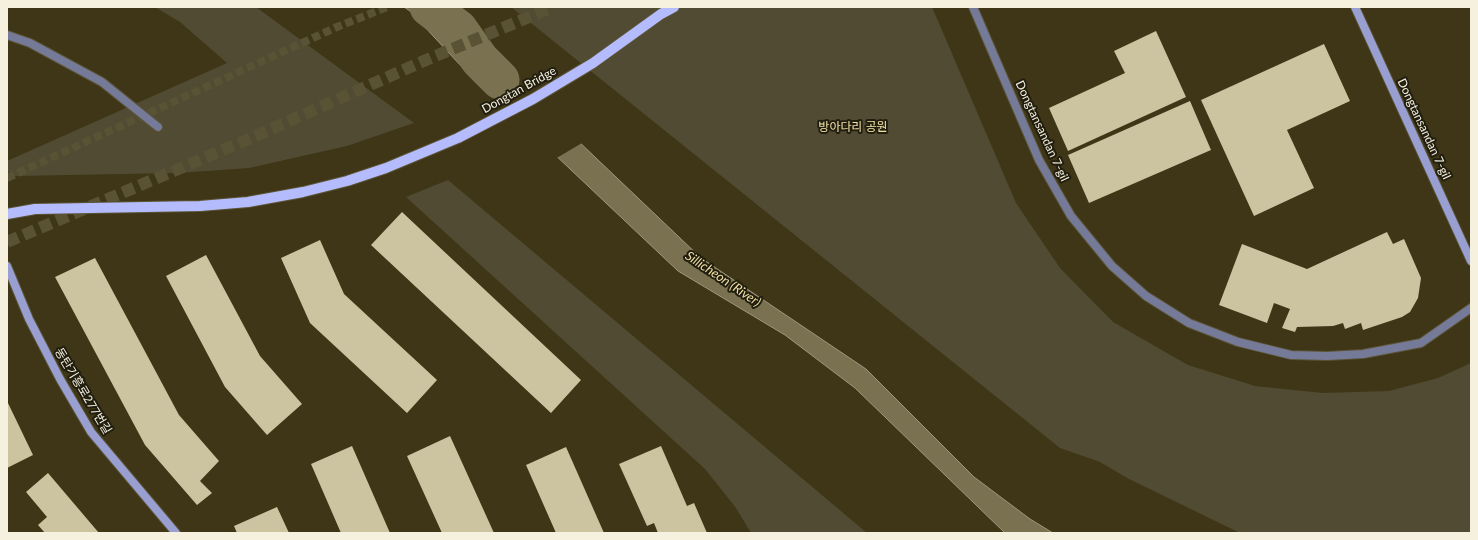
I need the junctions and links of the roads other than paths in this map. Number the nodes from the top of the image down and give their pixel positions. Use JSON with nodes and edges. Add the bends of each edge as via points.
{"nodes":[{"id":1,"x":674,"y":7,"type":"edge"},
{"id":2,"x":973,"y":7,"type":"edge"},
{"id":3,"x":1355,"y":7,"type":"edge"},
{"id":4,"x":663,"y":10,"type":"edge"},
{"id":5,"x":7,"y":35,"type":"edge"},
{"id":6,"x":158,"y":127,"type":"dead end"},
{"id":7,"x":7,"y":214,"type":"edge"},
{"id":8,"x":1471,"y":261,"type":"edge"},
{"id":9,"x":7,"y":266,"type":"edge"},
{"id":10,"x":1471,"y":308,"type":"edge"},
{"id":11,"x":176,"y":533,"type":"edge"}],
"edges":[{"from":1,"to":4,"type":"main road","name":"Dongtan Bridge"},
{"from":2,"to":10,"type":"street","name":"Dongtansandan 7-gil","via":[[1039,160],[1071,216],[1112,266],[1146,296],[1189,324],[1238,342],[1290,355],[1363,354],[1421,343]]},
{"from":3,"to":8,"type":"street","name":"Dongtansandan 7-gil"},
{"from":4,"to":7,"type":"main road","name":"Dongtan Bridge","via":[[593,63],[533,99],[458,138],[347,181],[248,202],[200,206],[36,209]]},
{"from":5,"to":6,"type":"street","via":[[30,43],[102,82]]},
{"from":9,"to":11,"type":"street","name":"동탄기흥로277번길","via":[[29,319],[91,432]]}]}
